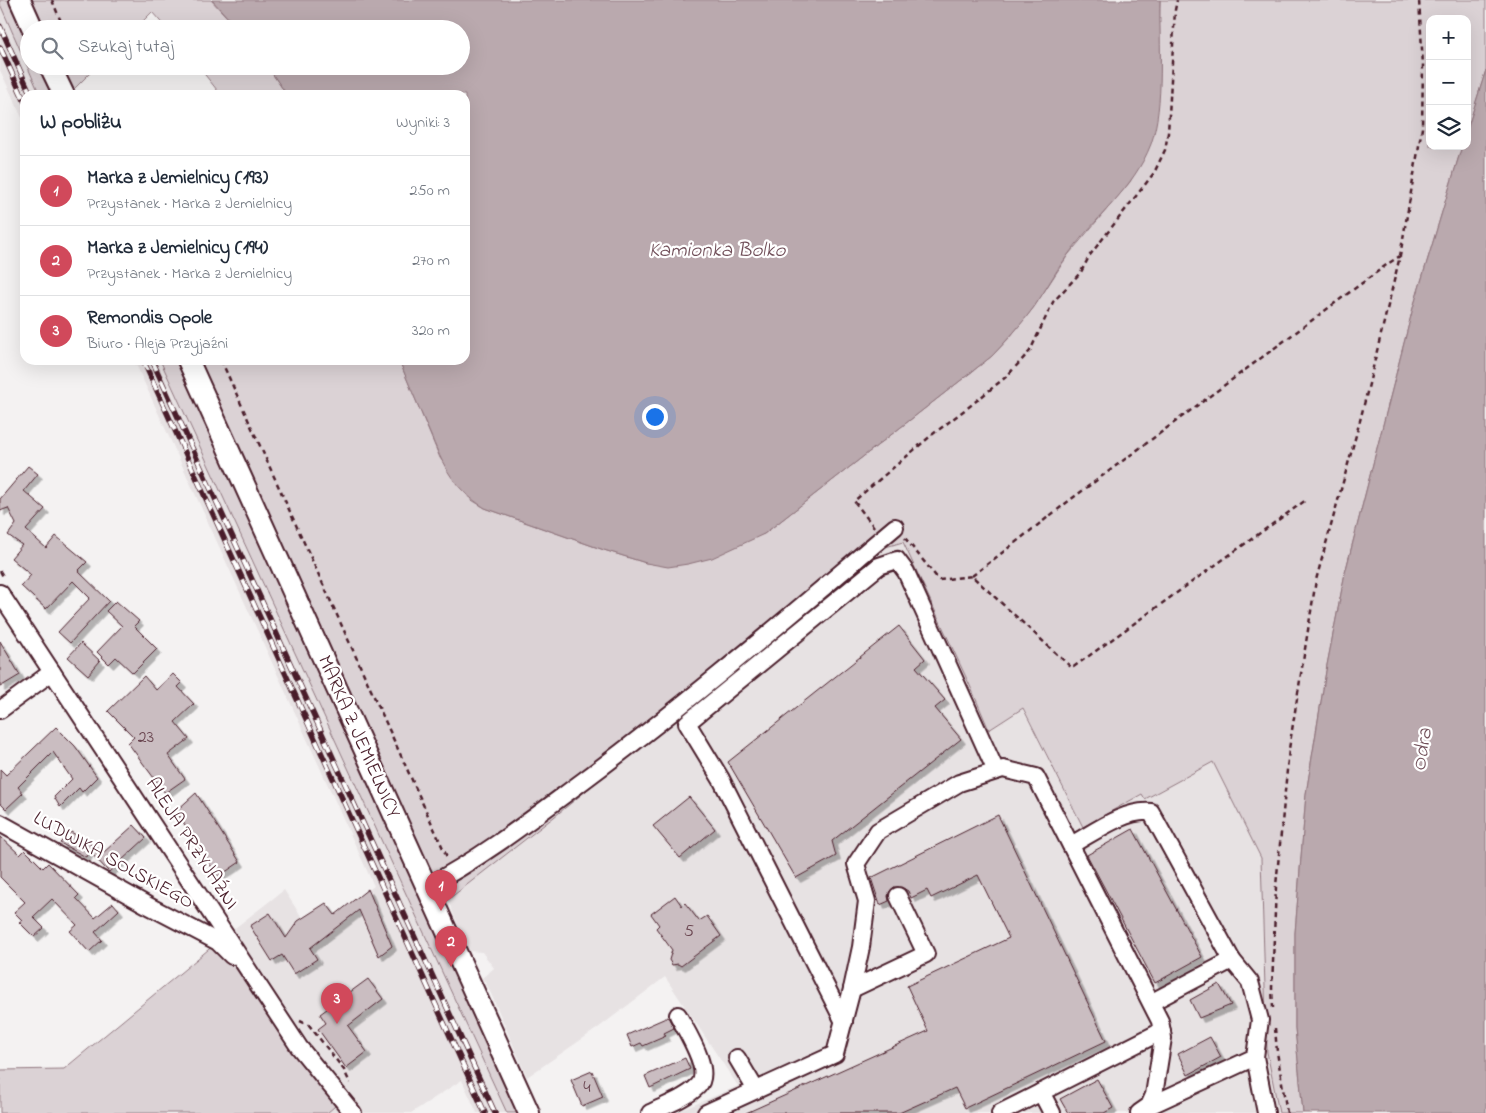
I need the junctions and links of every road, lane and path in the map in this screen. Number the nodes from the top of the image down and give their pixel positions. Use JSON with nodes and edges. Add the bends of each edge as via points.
{"nodes":[{"id":1,"x":20,"y":0,"type":"edge"},
{"id":2,"x":52,"y":0,"type":"edge"},
{"id":3,"x":1177,"y":0,"type":"edge"},
{"id":4,"x":1419,"y":0,"type":"edge"},
{"id":5,"x":29,"y":20,"type":"edge"},
{"id":6,"x":60,"y":20,"type":"edge"},
{"id":7,"x":54,"y":75,"type":"edge"},
{"id":8,"x":62,"y":90,"type":"edge"},
{"id":9,"x":1400,"y":256,"type":"junction"},
{"id":10,"x":190,"y":365,"type":"edge"},
{"id":11,"x":223,"y":365,"type":"edge"},
{"id":12,"x":1306,"y":500,"type":"dead end"},
{"id":13,"x":895,"y":527,"type":"joint"},
{"id":14,"x":882,"y":538,"type":"junction"},
{"id":15,"x":972,"y":576,"type":"junction"},
{"id":16,"x":0,"y":592,"type":"edge"},
{"id":17,"x":52,"y":672,"type":"junction"},
{"id":18,"x":0,"y":710,"type":"edge"},
{"id":19,"x":996,"y":771,"type":"junction"},
{"id":20,"x":0,"y":823,"type":"edge"},
{"id":21,"x":1071,"y":845,"type":"junction"},
{"id":22,"x":454,"y":872,"type":"junction"},
{"id":23,"x":426,"y":886,"type":"junction"},
{"id":24,"x":898,"y":896,"type":"dead end"},
{"id":25,"x":1232,"y":960,"type":"junction"},
{"id":26,"x":251,"y":974,"type":"junction"},
{"id":27,"x":852,"y":989,"type":"junction"},
{"id":28,"x":1152,"y":1002,"type":"junction"},
{"id":29,"x":678,"y":1015,"type":"dead end"},
{"id":30,"x":1274,"y":1016,"type":"dead end"},
{"id":31,"x":294,"y":1017,"type":"dead end"},
{"id":32,"x":844,"y":1022,"type":"junction"},
{"id":33,"x":1275,"y":1025,"type":"dead end"},
{"id":34,"x":1162,"y":1031,"type":"junction"},
{"id":35,"x":1255,"y":1057,"type":"junction"},
{"id":36,"x":737,"y":1058,"type":"dead end"},
{"id":37,"x":350,"y":1084,"type":"dead end"},
{"id":38,"x":756,"y":1090,"type":"junction"},
{"id":39,"x":1041,"y":1092,"type":"junction"},
{"id":40,"x":1144,"y":1109,"type":"edge"},
{"id":41,"x":353,"y":1113,"type":"edge"},
{"id":42,"x":530,"y":1113,"type":"edge"},
{"id":43,"x":650,"y":1113,"type":"edge"},
{"id":44,"x":706,"y":1113,"type":"edge"},
{"id":45,"x":1000,"y":1113,"type":"edge"},
{"id":46,"x":1052,"y":1113,"type":"edge"},
{"id":47,"x":1266,"y":1113,"type":"edge"},
{"id":48,"x":1287,"y":1113,"type":"edge"}],
"edges":[{"from":1,"to":5,"type":"main road"},
{"from":2,"to":6,"type":"path"},
{"from":3,"to":14,"type":"path","via":[[1168,133],[1165,150],[1154,173],[1090,255],[1081,272],[1053,302],[1030,351],[1007,376],[854,501]]},
{"from":4,"to":9,"type":"path","via":[[1422,128]]},
{"from":7,"to":8,"type":"main road"},
{"from":9,"to":15,"type":"path"},
{"from":9,"to":30,"type":"path","via":[[1361,417],[1316,580],[1288,749],[1276,886]]},
{"from":10,"to":23,"type":"main road","name":"MARKA Z JEMIELNICY"},
{"from":11,"to":22,"type":"path"},
{"from":12,"to":15,"type":"path","via":[[1072,668]]},
{"from":13,"to":14,"type":"street"},
{"from":13,"to":15,"type":"path","via":[[939,580]]},
{"from":14,"to":22,"type":"street","via":[[634,743]]},
{"from":16,"to":17,"type":"street","name":"ALEJA PRZYJAŹNI"},
{"from":17,"to":18,"type":"street"},
{"from":17,"to":26,"type":"street","name":"ALEJA PRZYJAŹNI"},
{"from":19,"to":21,"type":"street","via":[[1002,769],[1036,777]]},
{"from":19,"to":27,"type":"street","via":[[959,783],[878,831],[856,864],[867,901]]},
{"from":19,"to":32,"type":"street","via":[[906,572],[897,560],[879,566],[687,723],[721,779]]},
{"from":20,"to":26,"type":"street","name":"LUDWIKA SOLSKIEGO","via":[[218,942]]},
{"from":21,"to":25,"type":"street","via":[[1126,815],[1141,810],[1151,812]]},
{"from":21,"to":28,"type":"street"},
{"from":22,"to":23,"type":"street"},
{"from":23,"to":42,"type":"main road","name":"MARKA Z JEMIELNICY"},
{"from":24,"to":27,"type":"street","via":[[926,954]]},
{"from":25,"to":28,"type":"street"},
{"from":25,"to":35,"type":"street","via":[[1250,982],[1260,1020]]},
{"from":26,"to":41,"type":"street","name":"ALEJA PRZYJAŹNI","via":[[299,1047]]},
{"from":27,"to":32,"type":"street"},
{"from":28,"to":34,"type":"street"},
{"from":29,"to":43,"type":"street","via":[[700,1058],[702,1080],[688,1094]]},
{"from":31,"to":37,"type":"path","via":[[309,1025],[344,1070]]},
{"from":32,"to":38,"type":"street","via":[[835,1054]]},
{"from":33,"to":48,"type":"path"},
{"from":34,"to":39,"type":"street"},
{"from":34,"to":40,"type":"street","via":[[1154,1095]]},
{"from":35,"to":40,"type":"street"},
{"from":35,"to":47,"type":"street"},
{"from":36,"to":38,"type":"street"},
{"from":38,"to":44,"type":"street"},
{"from":39,"to":45,"type":"street"},
{"from":39,"to":46,"type":"street"}]}
